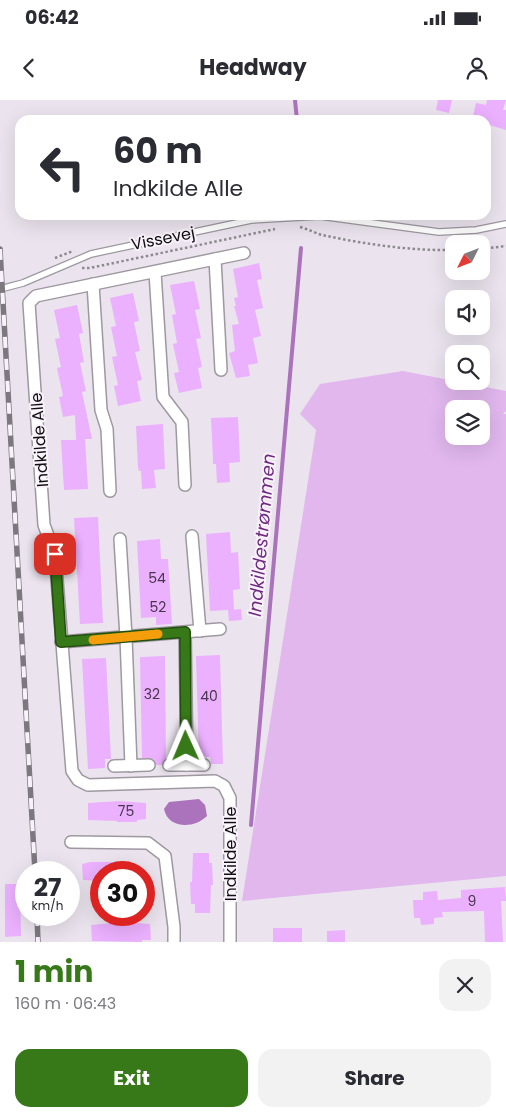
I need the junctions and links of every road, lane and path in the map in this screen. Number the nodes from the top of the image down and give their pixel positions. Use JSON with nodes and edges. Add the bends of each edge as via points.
{"nodes":[{"id":1,"x":260,"y":220,"type":"edge"},
{"id":2,"x":350,"y":220,"type":"edge"},
{"id":3,"x":506,"y":224,"type":"edge"},
{"id":4,"x":506,"y":246,"type":"edge"},
{"id":5,"x":490,"y":248,"type":"edge"},
{"id":6,"x":244,"y":253,"type":"dead end"},
{"id":7,"x":215,"y":259,"type":"junction"},
{"id":8,"x":155,"y":272,"type":"junction"},
{"id":9,"x":93,"y":284,"type":"junction"},
{"id":10,"x":0,"y":289,"type":"edge"},
{"id":11,"x":221,"y":370,"type":"dead end"},
{"id":12,"x":184,"y":486,"type":"dead end"},
{"id":13,"x":110,"y":491,"type":"dead end"},
{"id":14,"x":192,"y":536,"type":"dead end"},
{"id":15,"x":120,"y":539,"type":"dead end"},
{"id":16,"x":220,"y":629,"type":"dead end"},
{"id":17,"x":200,"y":631,"type":"junction"},
{"id":18,"x":185,"y":632,"type":"junction"},
{"id":19,"x":126,"y":637,"type":"junction"},
{"id":20,"x":61,"y":642,"type":"junction"},
{"id":21,"x":149,"y":765,"type":"dead end"},
{"id":22,"x":169,"y":765,"type":"dead end"},
{"id":23,"x":187,"y":765,"type":"junction"},
{"id":24,"x":204,"y":765,"type":"dead end"},
{"id":25,"x":114,"y":766,"type":"dead end"},
{"id":26,"x":131,"y":766,"type":"junction"},
{"id":27,"x":71,"y":842,"type":"dead end"},
{"id":28,"x":174,"y":942,"type":"edge"},
{"id":29,"x":230,"y":942,"type":"edge"}],
"edges":[{"from":1,"to":10,"type":"lane","name":"Vissevej","via":[[91,254],[24,283]]},
{"from":2,"to":3,"type":"lane","name":"Vissevej","via":[[439,232]]},
{"from":4,"to":5,"type":"path"},
{"from":6,"to":7,"type":"street","name":"Indkilde Alle"},
{"from":7,"to":8,"type":"street","name":"Indkilde Alle"},
{"from":7,"to":11,"type":"street"},
{"from":8,"to":9,"type":"street","name":"Indkilde Alle"},
{"from":8,"to":12,"type":"street","via":[[163,397],[182,422]]},
{"from":9,"to":13,"type":"street"},
{"from":9,"to":20,"type":"street","name":"Indkilde Alle","via":[[36,296],[30,304],[44,525],[55,554]]},
{"from":14,"to":17,"type":"street"},
{"from":15,"to":19,"type":"street"},
{"from":16,"to":17,"type":"street"},
{"from":17,"to":18,"type":"street"},
{"from":18,"to":19,"type":"street"},
{"from":18,"to":23,"type":"street"},
{"from":19,"to":20,"type":"street"},
{"from":19,"to":26,"type":"street"},
{"from":20,"to":29,"type":"street","name":"Indkilde Alle","via":[[72,771],[78,780],[88,785],[215,781],[224,786],[230,798]]},
{"from":21,"to":26,"type":"street"},
{"from":22,"to":23,"type":"street"},
{"from":23,"to":24,"type":"street"},
{"from":25,"to":26,"type":"street"},
{"from":27,"to":28,"type":"street","via":[[148,843],[165,856]]}]}
